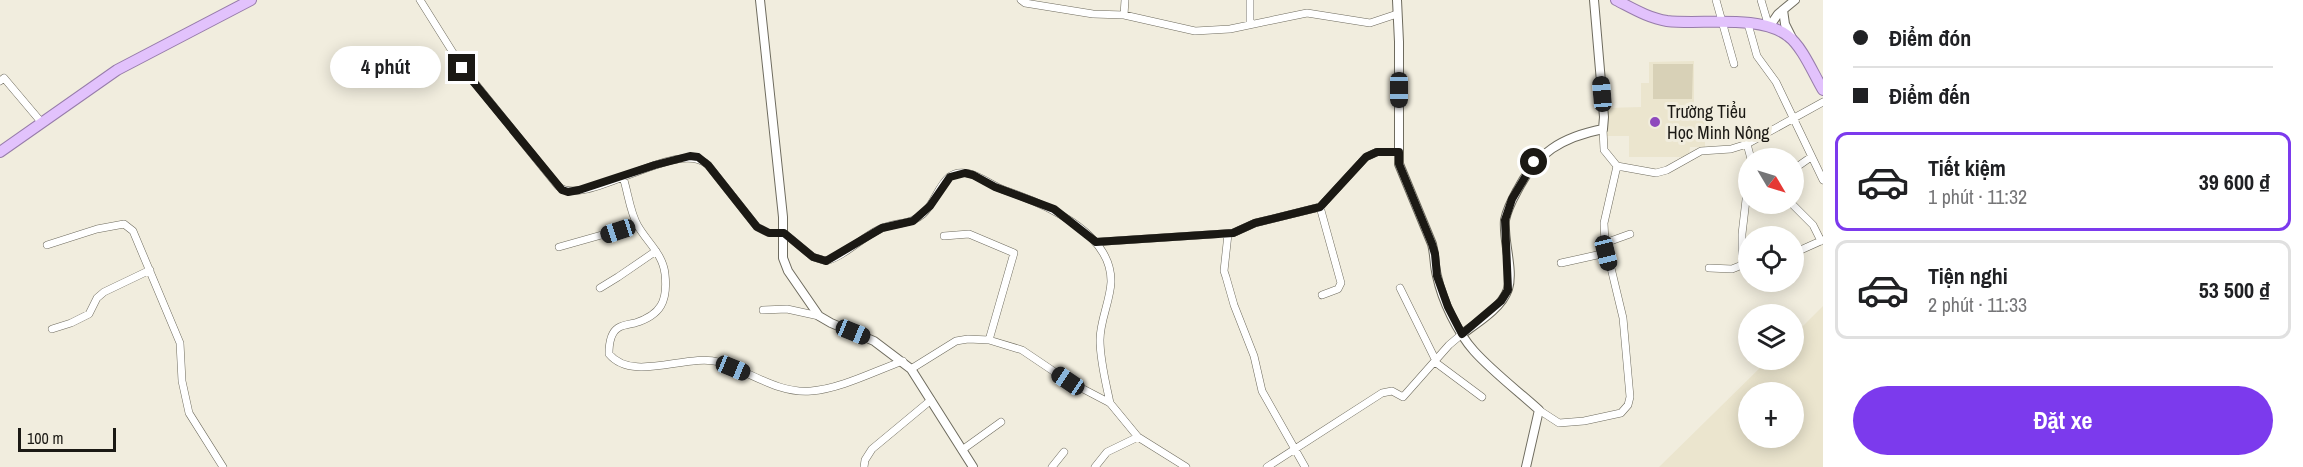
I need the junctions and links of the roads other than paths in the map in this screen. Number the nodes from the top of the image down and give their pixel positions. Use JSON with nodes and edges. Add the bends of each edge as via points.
{"nodes":[{"id":1,"x":251,"y":0,"type":"edge"},
{"id":2,"x":420,"y":0,"type":"edge"},
{"id":3,"x":760,"y":0,"type":"edge"},
{"id":4,"x":1021,"y":0,"type":"edge"},
{"id":5,"x":1125,"y":0,"type":"edge"},
{"id":6,"x":1250,"y":0,"type":"edge"},
{"id":7,"x":1396,"y":0,"type":"edge"},
{"id":8,"x":1594,"y":0,"type":"edge"},
{"id":9,"x":1616,"y":0,"type":"edge"},
{"id":10,"x":1716,"y":0,"type":"edge"},
{"id":11,"x":1761,"y":0,"type":"edge"},
{"id":12,"x":1796,"y":0,"type":"edge"},
{"id":13,"x":1783,"y":10,"type":"junction"},
{"id":14,"x":1397,"y":14,"type":"junction"},
{"id":15,"x":1124,"y":15,"type":"junction"},
{"id":16,"x":1251,"y":23,"type":"junction"},
{"id":17,"x":1724,"y":23,"type":"junction"},
{"id":18,"x":1748,"y":24,"type":"junction"},
{"id":19,"x":1769,"y":27,"type":"junction"},
{"id":20,"x":1794,"y":41,"type":"junction"},
{"id":21,"x":1734,"y":64,"type":"dead end"},
{"id":22,"x":0,"y":81,"type":"edge"},
{"id":23,"x":1823,"y":90,"type":"edge"},
{"id":24,"x":1823,"y":102,"type":"edge"},
{"id":25,"x":1793,"y":118,"type":"junction"},
{"id":26,"x":42,"y":123,"type":"junction"},
{"id":27,"x":1603,"y":129,"type":"junction"},
{"id":28,"x":1747,"y":144,"type":"junction"},
{"id":29,"x":1748,"y":148,"type":"edge"},
{"id":30,"x":0,"y":152,"type":"edge"},
{"id":31,"x":1399,"y":152,"type":"junction"},
{"id":32,"x":1811,"y":157,"type":"junction"},
{"id":33,"x":1804,"y":162,"type":"edge"},
{"id":34,"x":1617,"y":166,"type":"junction"},
{"id":35,"x":623,"y":177,"type":"junction"},
{"id":36,"x":1823,"y":180,"type":"edge"},
{"id":37,"x":1320,"y":207,"type":"junction"},
{"id":38,"x":1802,"y":214,"type":"edge"},
{"id":39,"x":637,"y":225,"type":"junction"},
{"id":40,"x":784,"y":233,"type":"junction"},
{"id":41,"x":1228,"y":234,"type":"junction"},
{"id":42,"x":1630,"y":234,"type":"dead end"},
{"id":43,"x":944,"y":236,"type":"dead end"},
{"id":44,"x":1822,"y":240,"type":"edge"},
{"id":45,"x":1096,"y":242,"type":"junction"},
{"id":46,"x":1605,"y":243,"type":"junction"},
{"id":47,"x":47,"y":244,"type":"dead end"},
{"id":48,"x":559,"y":247,"type":"dead end"},
{"id":49,"x":1804,"y":248,"type":"edge"},
{"id":50,"x":656,"y":251,"type":"junction"},
{"id":51,"x":1606,"y":253,"type":"junction"},
{"id":52,"x":1561,"y":263,"type":"dead end"},
{"id":53,"x":1738,"y":267,"type":"edge"},
{"id":54,"x":1709,"y":268,"type":"dead end"},
{"id":55,"x":150,"y":270,"type":"junction"},
{"id":56,"x":600,"y":288,"type":"dead end"},
{"id":57,"x":1400,"y":288,"type":"dead end"},
{"id":58,"x":1322,"y":295,"type":"dead end"},
{"id":59,"x":763,"y":310,"type":"dead end"},
{"id":60,"x":819,"y":316,"type":"junction"},
{"id":61,"x":52,"y":329,"type":"dead end"},
{"id":62,"x":1462,"y":334,"type":"junction"},
{"id":63,"x":989,"y":340,"type":"junction"},
{"id":64,"x":903,"y":361,"type":"junction"},
{"id":65,"x":1436,"y":361,"type":"junction"},
{"id":66,"x":912,"y":369,"type":"junction"},
{"id":67,"x":1482,"y":396,"type":"dead end"},
{"id":68,"x":931,"y":400,"type":"junction"},
{"id":69,"x":1110,"y":403,"type":"junction"},
{"id":70,"x":1539,"y":410,"type":"junction"},
{"id":71,"x":1001,"y":422,"type":"dead end"},
{"id":72,"x":1138,"y":436,"type":"junction"},
{"id":73,"x":1296,"y":448,"type":"junction"},
{"id":74,"x":962,"y":450,"type":"junction"},
{"id":75,"x":1064,"y":452,"type":"dead end"},
{"id":76,"x":223,"y":467,"type":"edge"},
{"id":77,"x":864,"y":467,"type":"edge"},
{"id":78,"x":973,"y":467,"type":"edge"},
{"id":79,"x":1052,"y":467,"type":"edge"},
{"id":80,"x":1095,"y":467,"type":"edge"},
{"id":81,"x":1186,"y":467,"type":"edge"},
{"id":82,"x":1267,"y":467,"type":"edge"},
{"id":83,"x":1305,"y":467,"type":"edge"},
{"id":84,"x":1526,"y":467,"type":"edge"}],
"edges":[{"from":1,"to":26,"type":"highway","via":[[125,65]]},
{"from":2,"to":35,"type":"street","via":[[462,68],[562,190],[579,190]]},
{"from":3,"to":40,"type":"street"},
{"from":4,"to":15,"type":"street","via":[[1070,11]]},
{"from":5,"to":15,"type":"street"},
{"from":6,"to":16,"type":"street"},
{"from":7,"to":14,"type":"street"},
{"from":8,"to":27,"type":"street"},
{"from":9,"to":17,"type":"highway","via":[[1657,19]]},
{"from":10,"to":17,"type":"street"},
{"from":11,"to":19,"type":"street"},
{"from":12,"to":13,"type":"street"},
{"from":13,"to":19,"type":"street"},
{"from":13,"to":20,"type":"street","via":[[1785,27]]},
{"from":14,"to":16,"type":"street","via":[[1370,23],[1307,13]]},
{"from":14,"to":31,"type":"street"},
{"from":15,"to":16,"type":"street","via":[[1195,31]]},
{"from":17,"to":18,"type":"highway"},
{"from":17,"to":21,"type":"street"},
{"from":18,"to":19,"type":"highway"},
{"from":18,"to":25,"type":"street","via":[[1758,56]]},
{"from":19,"to":20,"type":"highway"},
{"from":20,"to":23,"type":"highway"},
{"from":22,"to":26,"type":"street","via":[[4,78]]},
{"from":24,"to":25,"type":"street"},
{"from":25,"to":28,"type":"street"},
{"from":25,"to":32,"type":"street"},
{"from":26,"to":30,"type":"highway"},
{"from":27,"to":34,"type":"street","via":[[1604,150]]},
{"from":27,"to":62,"type":"street","via":[[1559,143],[1528,170],[1505,220],[1508,290],[1501,301]]},
{"from":28,"to":29,"type":"street"},
{"from":28,"to":34,"type":"street","via":[[1701,151],[1656,173]]},
{"from":31,"to":37,"type":"street","via":[[1377,152],[1366,157]]},
{"from":31,"to":62,"type":"street","via":[[1399,164],[1435,254],[1437,276]]},
{"from":32,"to":33,"type":"street"},
{"from":32,"to":36,"type":"street"},
{"from":34,"to":46,"type":"street","via":[[1604,223]]},
{"from":35,"to":39,"type":"street"},
{"from":35,"to":40,"type":"street","via":[[655,165],[698,157],[757,227],[769,233]]},
{"from":37,"to":41,"type":"street"},
{"from":37,"to":58,"type":"street","via":[[1341,283]]},
{"from":38,"to":44,"type":"street"},
{"from":39,"to":48,"type":"street"},
{"from":39,"to":50,"type":"street"},
{"from":40,"to":45,"type":"street","via":[[813,257],[829,261],[882,228],[913,221],[930,206],[950,177],[965,173],[1054,209]]},
{"from":40,"to":60,"type":"street","via":[[783,258],[788,271]]},
{"from":41,"to":45,"type":"street"},
{"from":41,"to":73,"type":"street","via":[[1224,271],[1234,305],[1254,356],[1262,391]]},
{"from":42,"to":46,"type":"street"},
{"from":43,"to":63,"type":"street","via":[[969,234],[1014,254]]},
{"from":44,"to":49,"type":"street"},
{"from":45,"to":69,"type":"street","via":[[1111,272],[1100,330]]},
{"from":46,"to":51,"type":"street"},
{"from":47,"to":55,"type":"street","via":[[124,224],[133,231]]},
{"from":50,"to":56,"type":"street"},
{"from":50,"to":64,"type":"street","via":[[665,273],[664,299],[661,308],[647,319],[617,328],[609,354],[623,365],[712,360],[784,388],[808,392]]},
{"from":51,"to":52,"type":"street"},
{"from":51,"to":70,"type":"street","via":[[1623,318],[1628,405],[1620,412],[1562,423]]},
{"from":53,"to":54,"type":"street"},
{"from":55,"to":61,"type":"street","via":[[104,292],[89,314]]},
{"from":55,"to":76,"type":"street","via":[[180,343],[189,413]]},
{"from":57,"to":65,"type":"street"},
{"from":59,"to":60,"type":"street","via":[[787,309]]},
{"from":60,"to":64,"type":"street","via":[[874,341]]},
{"from":62,"to":65,"type":"street"},
{"from":62,"to":70,"type":"street","via":[[1473,350]]},
{"from":63,"to":66,"type":"street","via":[[956,341]]},
{"from":63,"to":69,"type":"street","via":[[1022,350]]},
{"from":64,"to":66,"type":"street"},
{"from":65,"to":67,"type":"street"},
{"from":65,"to":73,"type":"street","via":[[1403,397],[1392,391],[1382,393]]},
{"from":66,"to":68,"type":"street"},
{"from":68,"to":74,"type":"street"},
{"from":68,"to":77,"type":"street","via":[[872,449]]},
{"from":69,"to":72,"type":"street"},
{"from":70,"to":84,"type":"street"},
{"from":71,"to":74,"type":"street"},
{"from":72,"to":80,"type":"street","via":[[1107,452]]},
{"from":72,"to":81,"type":"street"},
{"from":73,"to":82,"type":"street"},
{"from":73,"to":83,"type":"street"},
{"from":74,"to":78,"type":"street"},
{"from":75,"to":79,"type":"street"}]}
